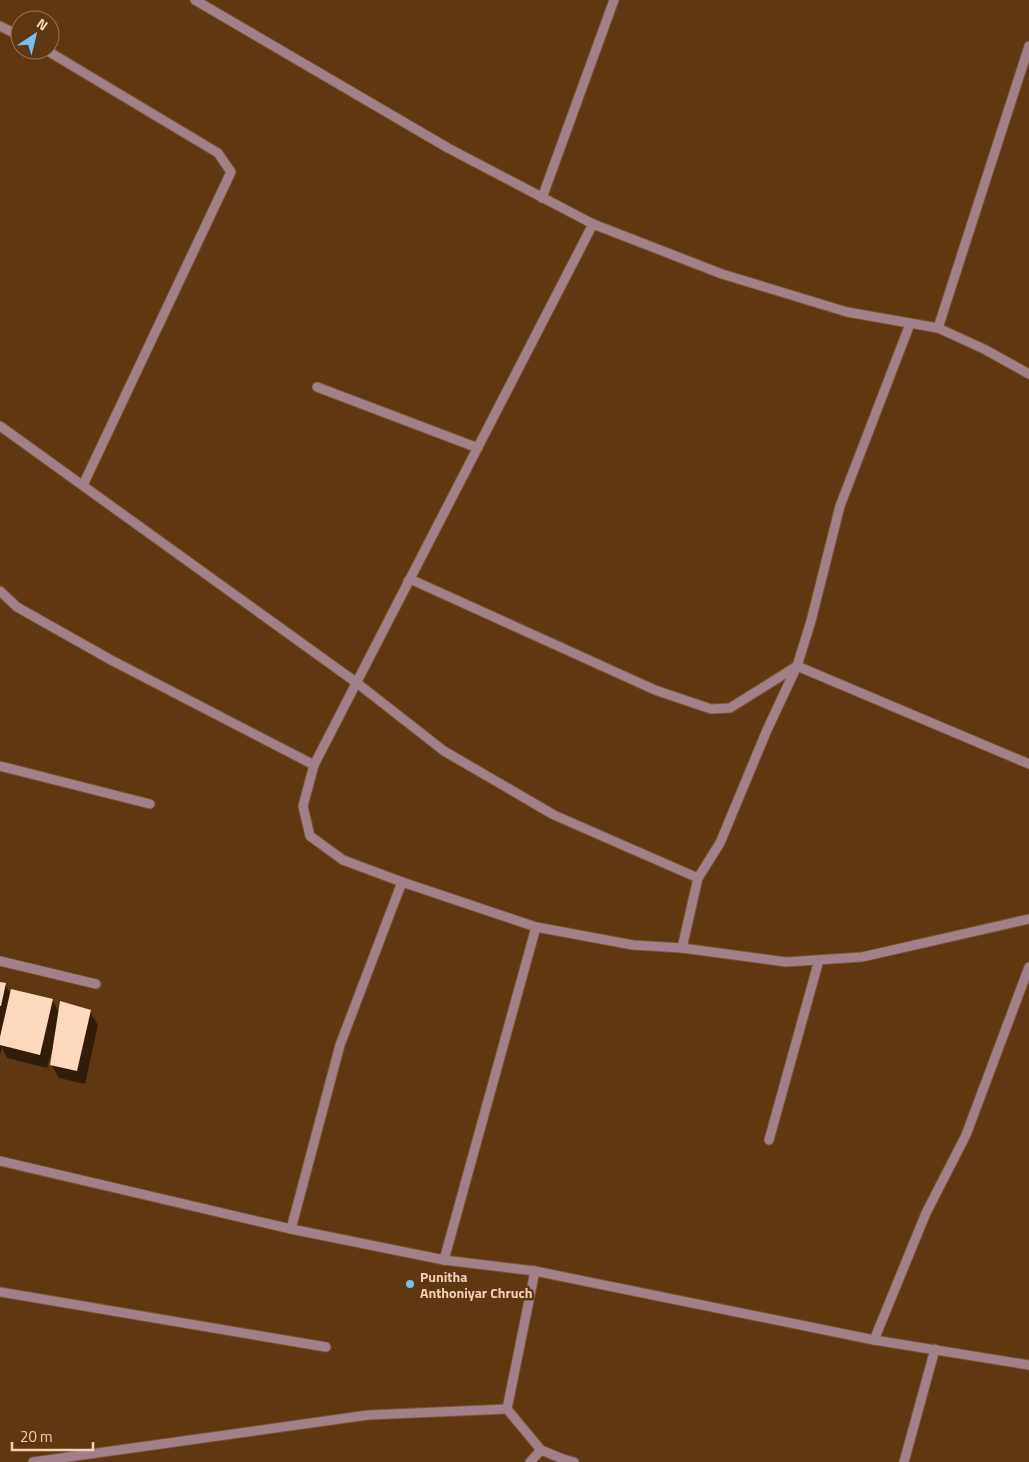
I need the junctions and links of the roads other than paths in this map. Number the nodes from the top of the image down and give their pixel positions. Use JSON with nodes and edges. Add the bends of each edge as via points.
{"nodes":[{"id":1,"x":195,"y":0,"type":"edge"},
{"id":2,"x":614,"y":0,"type":"edge"},
{"id":3,"x":1029,"y":46,"type":"edge"},
{"id":4,"x":60,"y":58,"type":"edge"},
{"id":5,"x":542,"y":198,"type":"junction"},
{"id":6,"x":593,"y":224,"type":"junction"},
{"id":7,"x":910,"y":324,"type":"junction"},
{"id":8,"x":938,"y":328,"type":"junction"},
{"id":9,"x":1029,"y":374,"type":"edge"},
{"id":10,"x":317,"y":387,"type":"dead end"},
{"id":11,"x":0,"y":426,"type":"edge"},
{"id":12,"x":478,"y":448,"type":"junction"},
{"id":13,"x":83,"y":485,"type":"junction"},
{"id":14,"x":409,"y":580,"type":"junction"},
{"id":15,"x":0,"y":591,"type":"edge"},
{"id":16,"x":797,"y":666,"type":"junction"},
{"id":17,"x":357,"y":682,"type":"junction"},
{"id":18,"x":1029,"y":764,"type":"edge"},
{"id":19,"x":314,"y":765,"type":"junction"},
{"id":20,"x":0,"y":766,"type":"edge"},
{"id":21,"x":150,"y":804,"type":"dead end"},
{"id":22,"x":698,"y":878,"type":"junction"},
{"id":23,"x":402,"y":882,"type":"junction"},
{"id":24,"x":1029,"y":919,"type":"edge"},
{"id":25,"x":536,"y":927,"type":"junction"},
{"id":26,"x":682,"y":948,"type":"junction"},
{"id":27,"x":819,"y":960,"type":"junction"},
{"id":28,"x":0,"y":961,"type":"edge"},
{"id":29,"x":1029,"y":967,"type":"edge"},
{"id":30,"x":96,"y":984,"type":"dead end"},
{"id":31,"x":769,"y":1140,"type":"dead end"},
{"id":32,"x":0,"y":1161,"type":"edge"},
{"id":33,"x":291,"y":1229,"type":"junction"},
{"id":34,"x":444,"y":1260,"type":"junction"},
{"id":35,"x":535,"y":1271,"type":"junction"},
{"id":36,"x":0,"y":1292,"type":"edge"},
{"id":37,"x":874,"y":1340,"type":"junction"},
{"id":38,"x":326,"y":1347,"type":"dead end"},
{"id":39,"x":935,"y":1350,"type":"junction"},
{"id":40,"x":1029,"y":1365,"type":"edge"},
{"id":41,"x":507,"y":1409,"type":"junction"},
{"id":42,"x":541,"y":1450,"type":"junction"},
{"id":43,"x":33,"y":1462,"type":"edge"},
{"id":44,"x":530,"y":1462,"type":"edge"},
{"id":45,"x":574,"y":1462,"type":"edge"},
{"id":46,"x":904,"y":1462,"type":"edge"}],
"edges":[{"from":1,"to":5,"type":"street","via":[[448,148]]},
{"from":2,"to":5,"type":"street"},
{"from":3,"to":8,"type":"street"},
{"from":4,"to":13,"type":"street","via":[[218,153],[231,172]]},
{"from":5,"to":6,"type":"street"},
{"from":6,"to":7,"type":"street","via":[[722,274],[847,312]]},
{"from":6,"to":12,"type":"street"},
{"from":7,"to":8,"type":"street"},
{"from":7,"to":16,"type":"street","via":[[840,506]]},
{"from":8,"to":9,"type":"street"},
{"from":10,"to":12,"type":"street"},
{"from":11,"to":13,"type":"street"},
{"from":12,"to":14,"type":"street"},
{"from":13,"to":17,"type":"street"},
{"from":14,"to":16,"type":"street","via":[[655,690],[711,709],[730,708]]},
{"from":14,"to":17,"type":"street"},
{"from":15,"to":19,"type":"street","via":[[17,607],[111,660]]},
{"from":16,"to":18,"type":"street"},
{"from":16,"to":22,"type":"street","via":[[720,843]]},
{"from":17,"to":19,"type":"street"},
{"from":17,"to":22,"type":"street","via":[[444,751],[554,815]]},
{"from":19,"to":23,"type":"street","via":[[304,806],[310,836],[343,860]]},
{"from":20,"to":21,"type":"street"},
{"from":22,"to":26,"type":"street"},
{"from":23,"to":25,"type":"street"},
{"from":23,"to":33,"type":"street","via":[[340,1045]]},
{"from":24,"to":27,"type":"street","via":[[862,957]]},
{"from":25,"to":26,"type":"street","via":[[633,945]]},
{"from":25,"to":34,"type":"street"},
{"from":26,"to":27,"type":"street","via":[[786,962]]},
{"from":27,"to":31,"type":"street"},
{"from":28,"to":30,"type":"street"},
{"from":29,"to":37,"type":"street","via":[[966,1135],[926,1213]]},
{"from":32,"to":33,"type":"street"},
{"from":33,"to":34,"type":"street"},
{"from":34,"to":35,"type":"street"},
{"from":35,"to":37,"type":"street"},
{"from":35,"to":41,"type":"street"},
{"from":36,"to":38,"type":"street"},
{"from":37,"to":39,"type":"street"},
{"from":39,"to":40,"type":"street"},
{"from":39,"to":46,"type":"street"},
{"from":41,"to":42,"type":"street"},
{"from":41,"to":43,"type":"street","via":[[368,1415]]},
{"from":42,"to":44,"type":"street"},
{"from":42,"to":45,"type":"street"}]}
